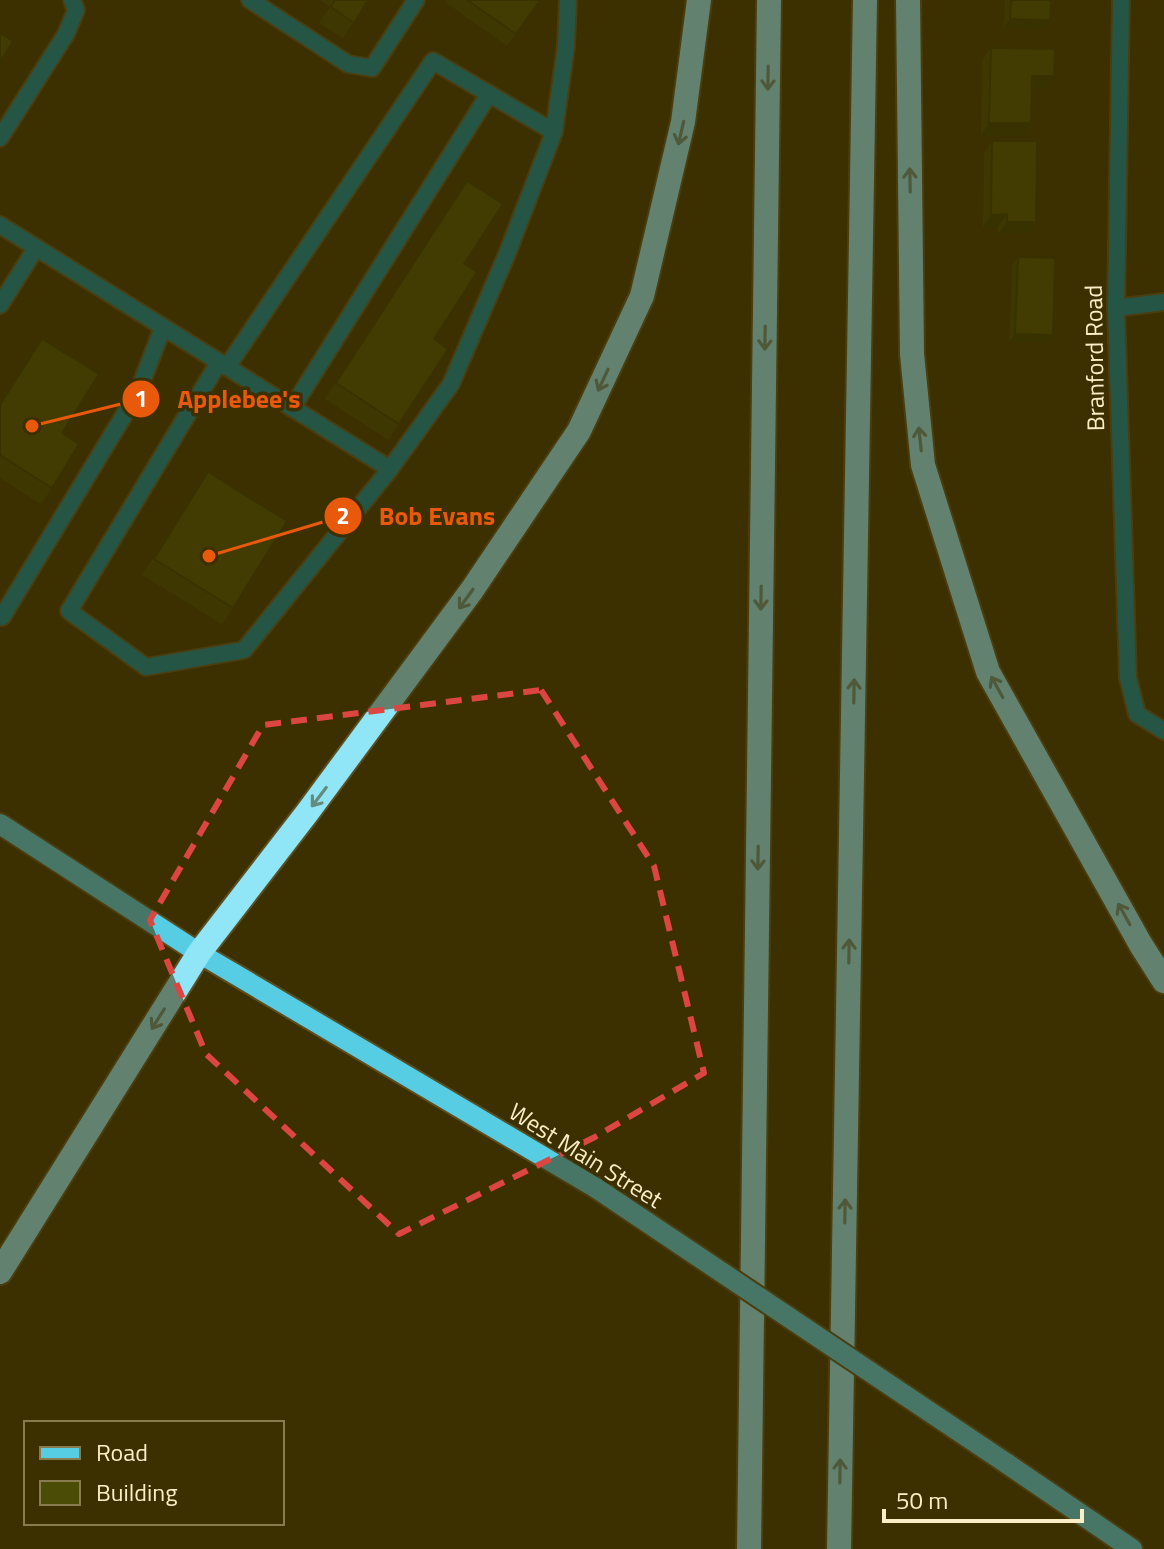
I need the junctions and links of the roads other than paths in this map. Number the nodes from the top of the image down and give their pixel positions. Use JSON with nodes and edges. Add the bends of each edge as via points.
{"nodes":[{"id":1,"x":72,"y":0,"type":"edge"},
{"id":2,"x":250,"y":0,"type":"edge"},
{"id":3,"x":416,"y":0,"type":"edge"},
{"id":4,"x":568,"y":0,"type":"edge"},
{"id":5,"x":699,"y":0,"type":"edge"},
{"id":6,"x":769,"y":0,"type":"edge"},
{"id":7,"x":865,"y":0,"type":"edge"},
{"id":8,"x":908,"y":0,"type":"edge"},
{"id":9,"x":1121,"y":0,"type":"edge"},
{"id":10,"x":489,"y":94,"type":"junction"},
{"id":11,"x":554,"y":132,"type":"junction"},
{"id":12,"x":0,"y":138,"type":"edge"},
{"id":13,"x":0,"y":225,"type":"edge"},
{"id":14,"x":36,"y":248,"type":"junction"},
{"id":15,"x":1164,"y":302,"type":"edge"},
{"id":16,"x":0,"y":305,"type":"edge"},
{"id":17,"x":1116,"y":308,"type":"junction"},
{"id":18,"x":163,"y":327,"type":"junction"},
{"id":19,"x":223,"y":365,"type":"junction"},
{"id":20,"x":292,"y":408,"type":"junction"},
{"id":21,"x":390,"y":469,"type":"junction"},
{"id":22,"x":0,"y":616,"type":"edge"},
{"id":23,"x":1164,"y":731,"type":"edge"},
{"id":24,"x":0,"y":824,"type":"edge"},
{"id":25,"x":199,"y":953,"type":"junction"},
{"id":26,"x":1164,"y":981,"type":"edge"},
{"id":27,"x":0,"y":1272,"type":"edge"},
{"id":28,"x":749,"y":1549,"type":"edge"},
{"id":29,"x":839,"y":1549,"type":"edge"},
{"id":30,"x":1132,"y":1549,"type":"edge"}],
"edges":[{"from":1,"to":12,"type":"street","via":[[76,10],[66,34]]},
{"from":2,"to":3,"type":"street","via":[[348,64],[372,68]]},
{"from":4,"to":11,"type":"street"},
{"from":5,"to":25,"type":"highway","one_way":true,"via":[[683,122],[642,296],[579,431],[472,590]]},
{"from":6,"to":28,"type":"highway","one_way":true},
{"from":29,"to":7,"type":"highway","one_way":true},
{"from":26,"to":8,"type":"highway","one_way":true,"via":[[988,672],[923,465],[912,354]]},
{"from":9,"to":17,"type":"street","name":"Branford Road"},
{"from":10,"to":11,"type":"street"},
{"from":10,"to":19,"type":"street","via":[[433,61]]},
{"from":10,"to":20,"type":"street"},
{"from":11,"to":21,"type":"street","via":[[451,384]]},
{"from":13,"to":14,"type":"street"},
{"from":14,"to":16,"type":"street"},
{"from":14,"to":18,"type":"street"},
{"from":15,"to":17,"type":"street"},
{"from":17,"to":23,"type":"street","name":"Branford Road","via":[[1128,678],[1137,714]]},
{"from":18,"to":19,"type":"street"},
{"from":18,"to":22,"type":"street","via":[[138,392]]},
{"from":19,"to":20,"type":"street"},
{"from":19,"to":21,"type":"street","via":[[69,611],[146,667],[244,650]]},
{"from":20,"to":21,"type":"street"},
{"from":24,"to":25,"type":"main road","name":"West Main Street"},
{"from":25,"to":27,"type":"highway","one_way":true},
{"from":25,"to":30,"type":"main road","name":"West Main Street","bridge":true,"via":[[596,1188]]}]}
